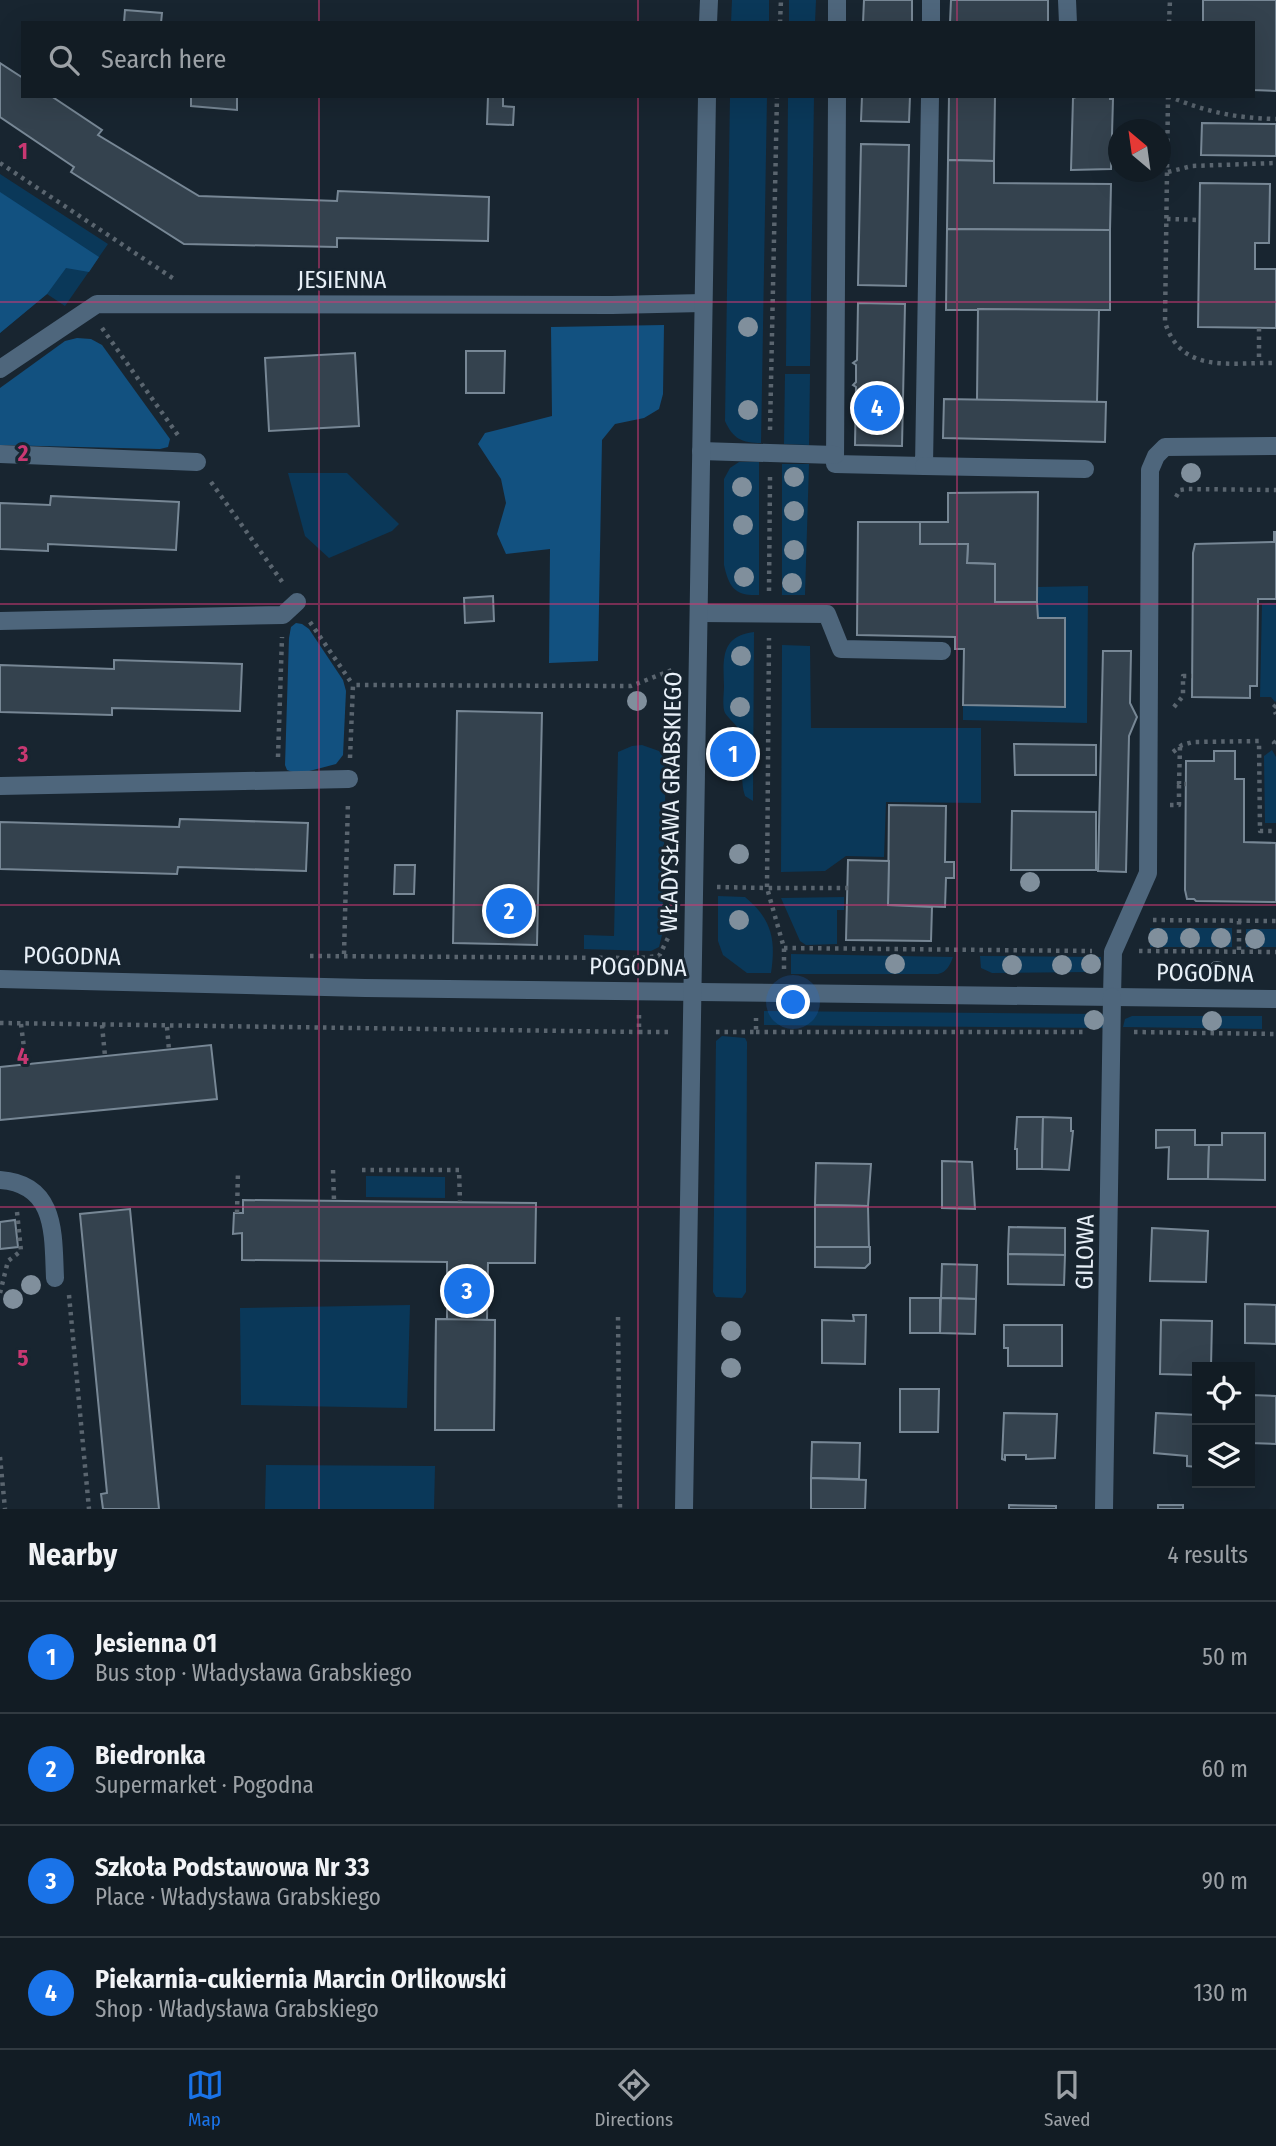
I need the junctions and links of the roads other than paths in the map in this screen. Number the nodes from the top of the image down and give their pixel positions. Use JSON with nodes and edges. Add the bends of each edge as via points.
{"nodes":[{"id":1,"x":709,"y":0,"type":"edge"},
{"id":2,"x":837,"y":0,"type":"edge"},
{"id":3,"x":931,"y":0,"type":"edge"},
{"id":4,"x":1067,"y":0,"type":"edge"},
{"id":5,"x":708,"y":21,"type":"edge"},
{"id":6,"x":837,"y":21,"type":"edge"},
{"id":7,"x":931,"y":21,"type":"edge"},
{"id":8,"x":1068,"y":21,"type":"edge"},
{"id":9,"x":707,"y":98,"type":"edge"},
{"id":10,"x":837,"y":98,"type":"edge"},
{"id":11,"x":930,"y":98,"type":"edge"},
{"id":12,"x":703,"y":303,"type":"junction"},
{"id":13,"x":0,"y":369,"type":"edge"},
{"id":14,"x":1276,"y":446,"type":"edge"},
{"id":15,"x":701,"y":451,"type":"junction"},
{"id":16,"x":0,"y":454,"type":"edge"},
{"id":17,"x":835,"y":455,"type":"junction"},
{"id":18,"x":197,"y":462,"type":"road end"},
{"id":19,"x":924,"y":466,"type":"junction"},
{"id":20,"x":1085,"y":468,"type":"dead end"},
{"id":21,"x":297,"y":602,"type":"road end"},
{"id":22,"x":699,"y":613,"type":"junction"},
{"id":23,"x":0,"y":621,"type":"edge"},
{"id":24,"x":942,"y":651,"type":"dead end"},
{"id":25,"x":349,"y":779,"type":"road end"},
{"id":26,"x":0,"y":786,"type":"edge"},
{"id":27,"x":0,"y":979,"type":"edge"},
{"id":28,"x":692,"y":992,"type":"junction"},
{"id":29,"x":1112,"y":997,"type":"junction"},
{"id":30,"x":1276,"y":999,"type":"edge"},
{"id":31,"x":0,"y":1180,"type":"edge"},
{"id":32,"x":55,"y":1278,"type":"dead end"},
{"id":33,"x":684,"y":1509,"type":"edge"},
{"id":34,"x":1104,"y":1509,"type":"edge"}],
"edges":[{"from":1,"to":5,"type":"street"},
{"from":2,"to":6,"type":"street"},
{"from":3,"to":7,"type":"street"},
{"from":4,"to":8,"type":"street"},
{"from":9,"to":12,"type":"street","name":"WŁADYSŁAWA GRABSKIEGO"},
{"from":10,"to":17,"type":"street"},
{"from":11,"to":19,"type":"street"},
{"from":12,"to":13,"type":"street","name":"JESIENNA","via":[[97,303]]},
{"from":12,"to":15,"type":"street","name":"WŁADYSŁAWA GRABSKIEGO"},
{"from":14,"to":29,"type":"street","name":"GILOWA","via":[[1166,447],[1150,470],[1148,873],[1113,952]]},
{"from":15,"to":17,"type":"street"},
{"from":15,"to":22,"type":"street","name":"WŁADYSŁAWA GRABSKIEGO"},
{"from":16,"to":18,"type":"street"},
{"from":17,"to":19,"type":"street","via":[[835,464]]},
{"from":19,"to":20,"type":"street"},
{"from":21,"to":23,"type":"street","via":[[283,615]]},
{"from":22,"to":24,"type":"street","via":[[827,614],[841,649]]},
{"from":22,"to":28,"type":"street","name":"WŁADYSŁAWA GRABSKIEGO"},
{"from":25,"to":26,"type":"street"},
{"from":27,"to":28,"type":"street","name":"POGODNA"},
{"from":28,"to":29,"type":"street","name":"POGODNA"},
{"from":28,"to":33,"type":"street","name":"WŁADYSŁAWA GRABSKIEGO"},
{"from":29,"to":30,"type":"street","name":"POGODNA"},
{"from":29,"to":34,"type":"street","name":"GILOWA"},
{"from":31,"to":32,"type":"street","via":[[24,1186],[49,1211]]}]}
